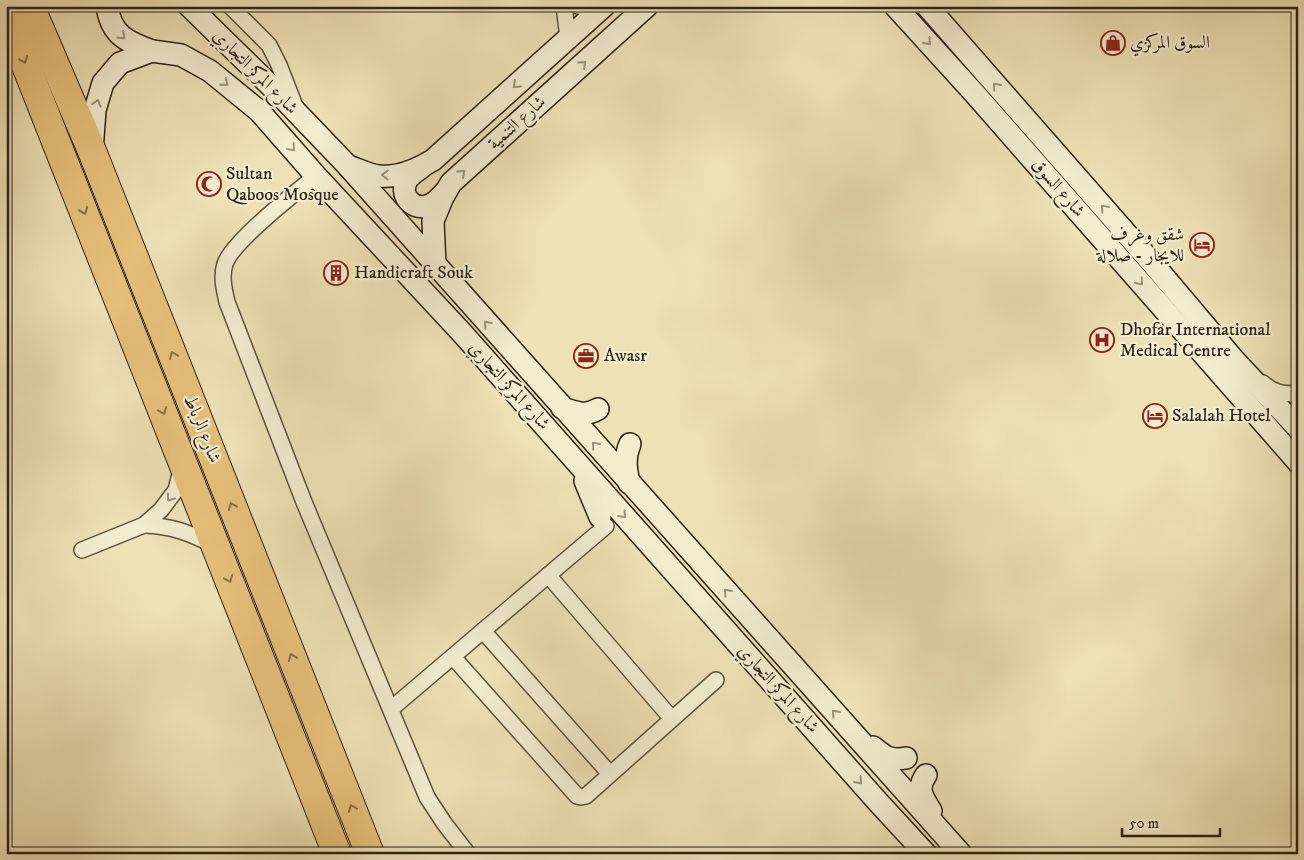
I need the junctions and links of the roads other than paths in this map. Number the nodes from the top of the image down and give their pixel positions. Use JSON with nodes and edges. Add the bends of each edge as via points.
{"nodes":[{"id":1,"x":30,"y":6,"type":"edge"},
{"id":2,"x":107,"y":6,"type":"edge"},
{"id":3,"x":189,"y":6,"type":"edge"},
{"id":4,"x":230,"y":6,"type":"edge"},
{"id":5,"x":564,"y":6,"type":"edge"},
{"id":6,"x":578,"y":6,"type":"edge"},
{"id":7,"x":647,"y":6,"type":"edge"},
{"id":8,"x":895,"y":6,"type":"edge"},
{"id":9,"x":927,"y":6,"type":"edge"},
{"id":10,"x":603,"y":8,"type":"edge"},
{"id":11,"x":6,"y":15,"type":"edge"},
{"id":12,"x":568,"y":38,"type":"junction"},
{"id":13,"x":152,"y":51,"type":"junction"},
{"id":14,"x":300,"y":116,"type":"junction"},
{"id":15,"x":92,"y":151,"type":"junction"},
{"id":16,"x":347,"y":165,"type":"junction"},
{"id":17,"x":424,"y":165,"type":"junction"},
{"id":18,"x":316,"y":176,"type":"junction"},
{"id":19,"x":445,"y":192,"type":"junction"},
{"id":20,"x":435,"y":265,"type":"junction"},
{"id":21,"x":1235,"y":361,"type":"junction"},
{"id":22,"x":1298,"y":394,"type":"edge"},
{"id":23,"x":562,"y":408,"type":"junction"},
{"id":24,"x":598,"y":409,"type":"dead end"},
{"id":25,"x":1298,"y":428,"type":"edge"},
{"id":26,"x":630,"y":444,"type":"dead end"},
{"id":27,"x":1298,"y":462,"type":"edge"},
{"id":28,"x":183,"y":463,"type":"junction"},
{"id":29,"x":578,"y":465,"type":"junction"},
{"id":30,"x":629,"y":482,"type":"junction"},
{"id":31,"x":603,"y":521,"type":"joint"},
{"id":32,"x":144,"y":525,"type":"junction"},
{"id":33,"x":216,"y":546,"type":"junction"},
{"id":34,"x":82,"y":550,"type":"dead end"},
{"id":35,"x":548,"y":576,"type":"junction"},
{"id":36,"x":483,"y":631,"type":"junction"},
{"id":37,"x":452,"y":657,"type":"junction"},
{"id":38,"x":716,"y":680,"type":"dead end"},
{"id":39,"x":391,"y":709,"type":"junction"},
{"id":40,"x":672,"y":719,"type":"junction"},
{"id":41,"x":853,"y":733,"type":"junction"},
{"id":42,"x":906,"y":758,"type":"dead end"},
{"id":43,"x":610,"y":774,"type":"junction"},
{"id":44,"x":926,"y":775,"type":"dead end"},
{"id":45,"x":955,"y":846,"type":"edge"},
{"id":46,"x":337,"y":854,"type":"edge"},
{"id":47,"x":370,"y":854,"type":"edge"},
{"id":48,"x":468,"y":854,"type":"edge"},
{"id":49,"x":926,"y":854,"type":"edge"}],
"edges":[{"from":1,"to":15,"type":"highway","name":"شارع الرباط"},
{"from":2,"to":13,"type":"street","one_way":true,"via":[[109,21],[118,34],[130,44]]},
{"from":3,"to":14,"type":"street","name":"شارع المركز التجاري"},
{"from":4,"to":14,"type":"street","via":[[268,46],[279,64]]},
{"from":5,"to":12,"type":"street"},
{"from":6,"to":10,"type":"street"},
{"from":19,"to":7,"type":"street","name":"شارع التنمية","one_way":true,"via":[[451,182]]},
{"from":8,"to":27,"type":"street","name":"شارع السوق","one_way":true},
{"from":21,"to":9,"type":"street","name":"شارع السوق","one_way":true},
{"from":10,"to":12,"type":"street","name":"شارع التنمية"},
{"from":11,"to":28,"type":"highway","name":"شارع الرباط","one_way":true},
{"from":12,"to":17,"type":"street","name":"شارع التنمية","one_way":true},
{"from":15,"to":13,"type":"street","name":"شارع المركز التجاري","one_way":true,"via":[[95,110],[103,83],[120,63]]},
{"from":13,"to":18,"type":"street","name":"شارع المركز التجاري","one_way":true,"via":[[181,55],[210,71],[260,111]]},
{"from":14,"to":16,"type":"street","name":"شارع المركز التجاري"},
{"from":47,"to":15,"type":"highway","name":"شارع الرباط","one_way":true},
{"from":17,"to":16,"type":"street","name":"شارع التنمية","one_way":true,"via":[[396,175],[378,176]]},
{"from":16,"to":20,"type":"street","name":"شارع المركز التجاري"},
{"from":17,"to":19,"type":"street","via":[[412,174],[405,186],[409,203],[427,206]]},
{"from":18,"to":29,"type":"street","name":"شارع المركز التجاري"},
{"from":18,"to":39,"type":"street","via":[[230,252],[224,264],[223,283],[227,302],[304,502]]},
{"from":19,"to":20,"type":"street","name":"شارع التنمية","via":[[434,221]]},
{"from":23,"to":20,"type":"street","name":"شارع المركز التجاري","one_way":true},
{"from":21,"to":22,"type":"street","via":[[1269,388],[1283,394]]},
{"from":21,"to":25,"type":"street","name":"شارع السوق"},
{"from":23,"to":24,"type":"street","via":[[583,414],[591,414]]},
{"from":30,"to":23,"type":"street","name":"شارع المركز التجاري","one_way":true},
{"from":26,"to":30,"type":"street","via":[[625,464]]},
{"from":28,"to":32,"type":"street","one_way":true,"via":[[176,490],[162,510]]},
{"from":28,"to":33,"type":"highway","name":"شارع الرباط"},
{"from":29,"to":31,"type":"street"},
{"from":29,"to":49,"type":"street","name":"شارع المركز التجاري","one_way":true,"via":[[873,806]]},
{"from":41,"to":30,"type":"street","name":"شارع المركز التجاري","one_way":true},
{"from":31,"to":35,"type":"street"},
{"from":32,"to":33,"type":"street","via":[[188,532]]},
{"from":32,"to":34,"type":"street"},
{"from":33,"to":46,"type":"highway","name":"شارع الرباط","one_way":true},
{"from":35,"to":36,"type":"street"},
{"from":35,"to":40,"type":"street"},
{"from":36,"to":37,"type":"street"},
{"from":36,"to":43,"type":"street"},
{"from":37,"to":39,"type":"street"},
{"from":37,"to":43,"type":"street","via":[[577,796],[586,796]]},
{"from":38,"to":40,"type":"street"},
{"from":39,"to":48,"type":"street","via":[[427,797]]},
{"from":40,"to":43,"type":"street"},
{"from":41,"to":42,"type":"street","via":[[889,759]]},
{"from":41,"to":45,"type":"street","name":"شارع المركز التجاري"},
{"from":44,"to":45,"type":"street","via":[[920,789],[923,798]]}]}
